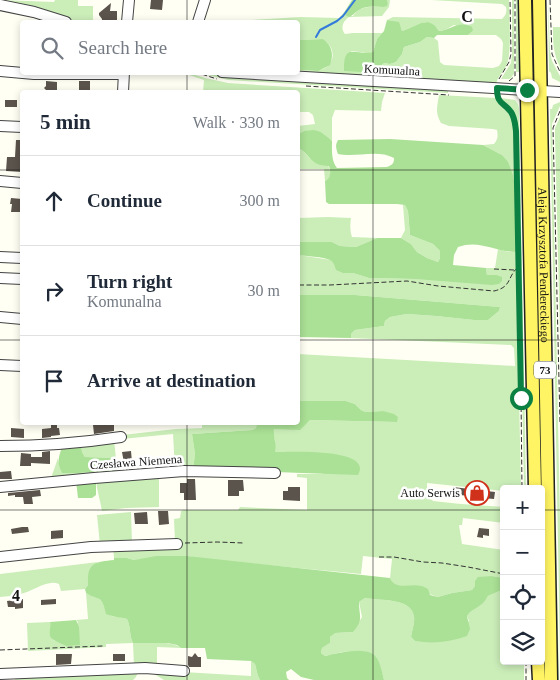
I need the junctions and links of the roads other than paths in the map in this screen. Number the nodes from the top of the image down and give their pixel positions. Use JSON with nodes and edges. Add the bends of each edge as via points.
{"nodes":[{"id":1,"x":129,"y":0,"type":"edge"},
{"id":2,"x":205,"y":0,"type":"edge"},
{"id":3,"x":525,"y":0,"type":"edge"},
{"id":4,"x":539,"y":0,"type":"edge"},
{"id":5,"x":0,"y":5,"type":"edge"},
{"id":6,"x":60,"y":20,"type":"edge"},
{"id":7,"x":126,"y":20,"type":"edge"},
{"id":8,"x":199,"y":20,"type":"edge"},
{"id":9,"x":0,"y":71,"type":"edge"},
{"id":10,"x":20,"y":73,"type":"edge"},
{"id":11,"x":124,"y":75,"type":"edge"},
{"id":12,"x":266,"y":75,"type":"edge"},
{"id":13,"x":123,"y":90,"type":"edge"},
{"id":14,"x":534,"y":91,"type":"junction"},
{"id":15,"x":560,"y":92,"type":"edge"},
{"id":16,"x":0,"y":126,"type":"edge"},
{"id":17,"x":20,"y":127,"type":"edge"},
{"id":18,"x":0,"y":181,"type":"edge"},
{"id":19,"x":20,"y":183,"type":"edge"},
{"id":20,"x":0,"y":257,"type":"edge"},
{"id":21,"x":20,"y":258,"type":"edge"},
{"id":22,"x":0,"y":278,"type":"edge"},
{"id":23,"x":20,"y":279,"type":"edge"},
{"id":24,"x":0,"y":317,"type":"edge"},
{"id":25,"x":20,"y":319,"type":"edge"},
{"id":26,"x":0,"y":365,"type":"edge"},
{"id":27,"x":20,"y":366,"type":"edge"},
{"id":28,"x":121,"y":437,"type":"dead end"},
{"id":29,"x":0,"y":446,"type":"edge"},
{"id":30,"x":275,"y":473,"type":"dead end"},
{"id":31,"x":535,"y":485,"type":"edge"},
{"id":32,"x":544,"y":485,"type":"edge"},
{"id":33,"x":0,"y":487,"type":"edge"},
{"id":34,"x":545,"y":515,"type":"edge"},
{"id":35,"x":177,"y":544,"type":"road end"},
{"id":36,"x":0,"y":557,"type":"edge"},
{"id":37,"x":538,"y":665,"type":"edge"},
{"id":38,"x":184,"y":671,"type":"dead end"},
{"id":39,"x":0,"y":674,"type":"edge"},
{"id":40,"x":539,"y":680,"type":"edge"},
{"id":41,"x":551,"y":680,"type":"edge"}],
"edges":[{"from":1,"to":7,"type":"street"},
{"from":2,"to":8,"type":"street"},
{"from":3,"to":14,"type":"main road","name":"Aleja Krzysztofa Pendereckiego","number":"73"},
{"from":4,"to":14,"type":"main road","name":"Aleja Krzysztofa Pendereckiego","number":"73"},
{"from":5,"to":6,"type":"street"},
{"from":9,"to":10,"type":"street"},
{"from":11,"to":13,"type":"street"},
{"from":12,"to":14,"type":"street","name":"Komunalna"},
{"from":14,"to":15,"type":"street","name":"Komunalna"},
{"from":14,"to":31,"type":"main road","name":"Aleja Krzysztofa Pendereckiego","number":"73"},
{"from":14,"to":32,"type":"main road","name":"Aleja Krzysztofa Pendereckiego","number":"73"},
{"from":16,"to":17,"type":"street"},
{"from":18,"to":19,"type":"street"},
{"from":20,"to":21,"type":"street"},
{"from":22,"to":23,"type":"street"},
{"from":24,"to":25,"type":"street"},
{"from":26,"to":27,"type":"street"},
{"from":28,"to":29,"type":"street"},
{"from":30,"to":33,"type":"street","name":"Czesława Niemena","via":[[184,471]]},
{"from":34,"to":41,"type":"main road","name":"Aleja Krzysztofa Pendereckiego","number":"73"},
{"from":35,"to":36,"type":"street","via":[[92,547]]},
{"from":37,"to":40,"type":"main road"},
{"from":38,"to":39,"type":"street","via":[[145,668]]}]}
